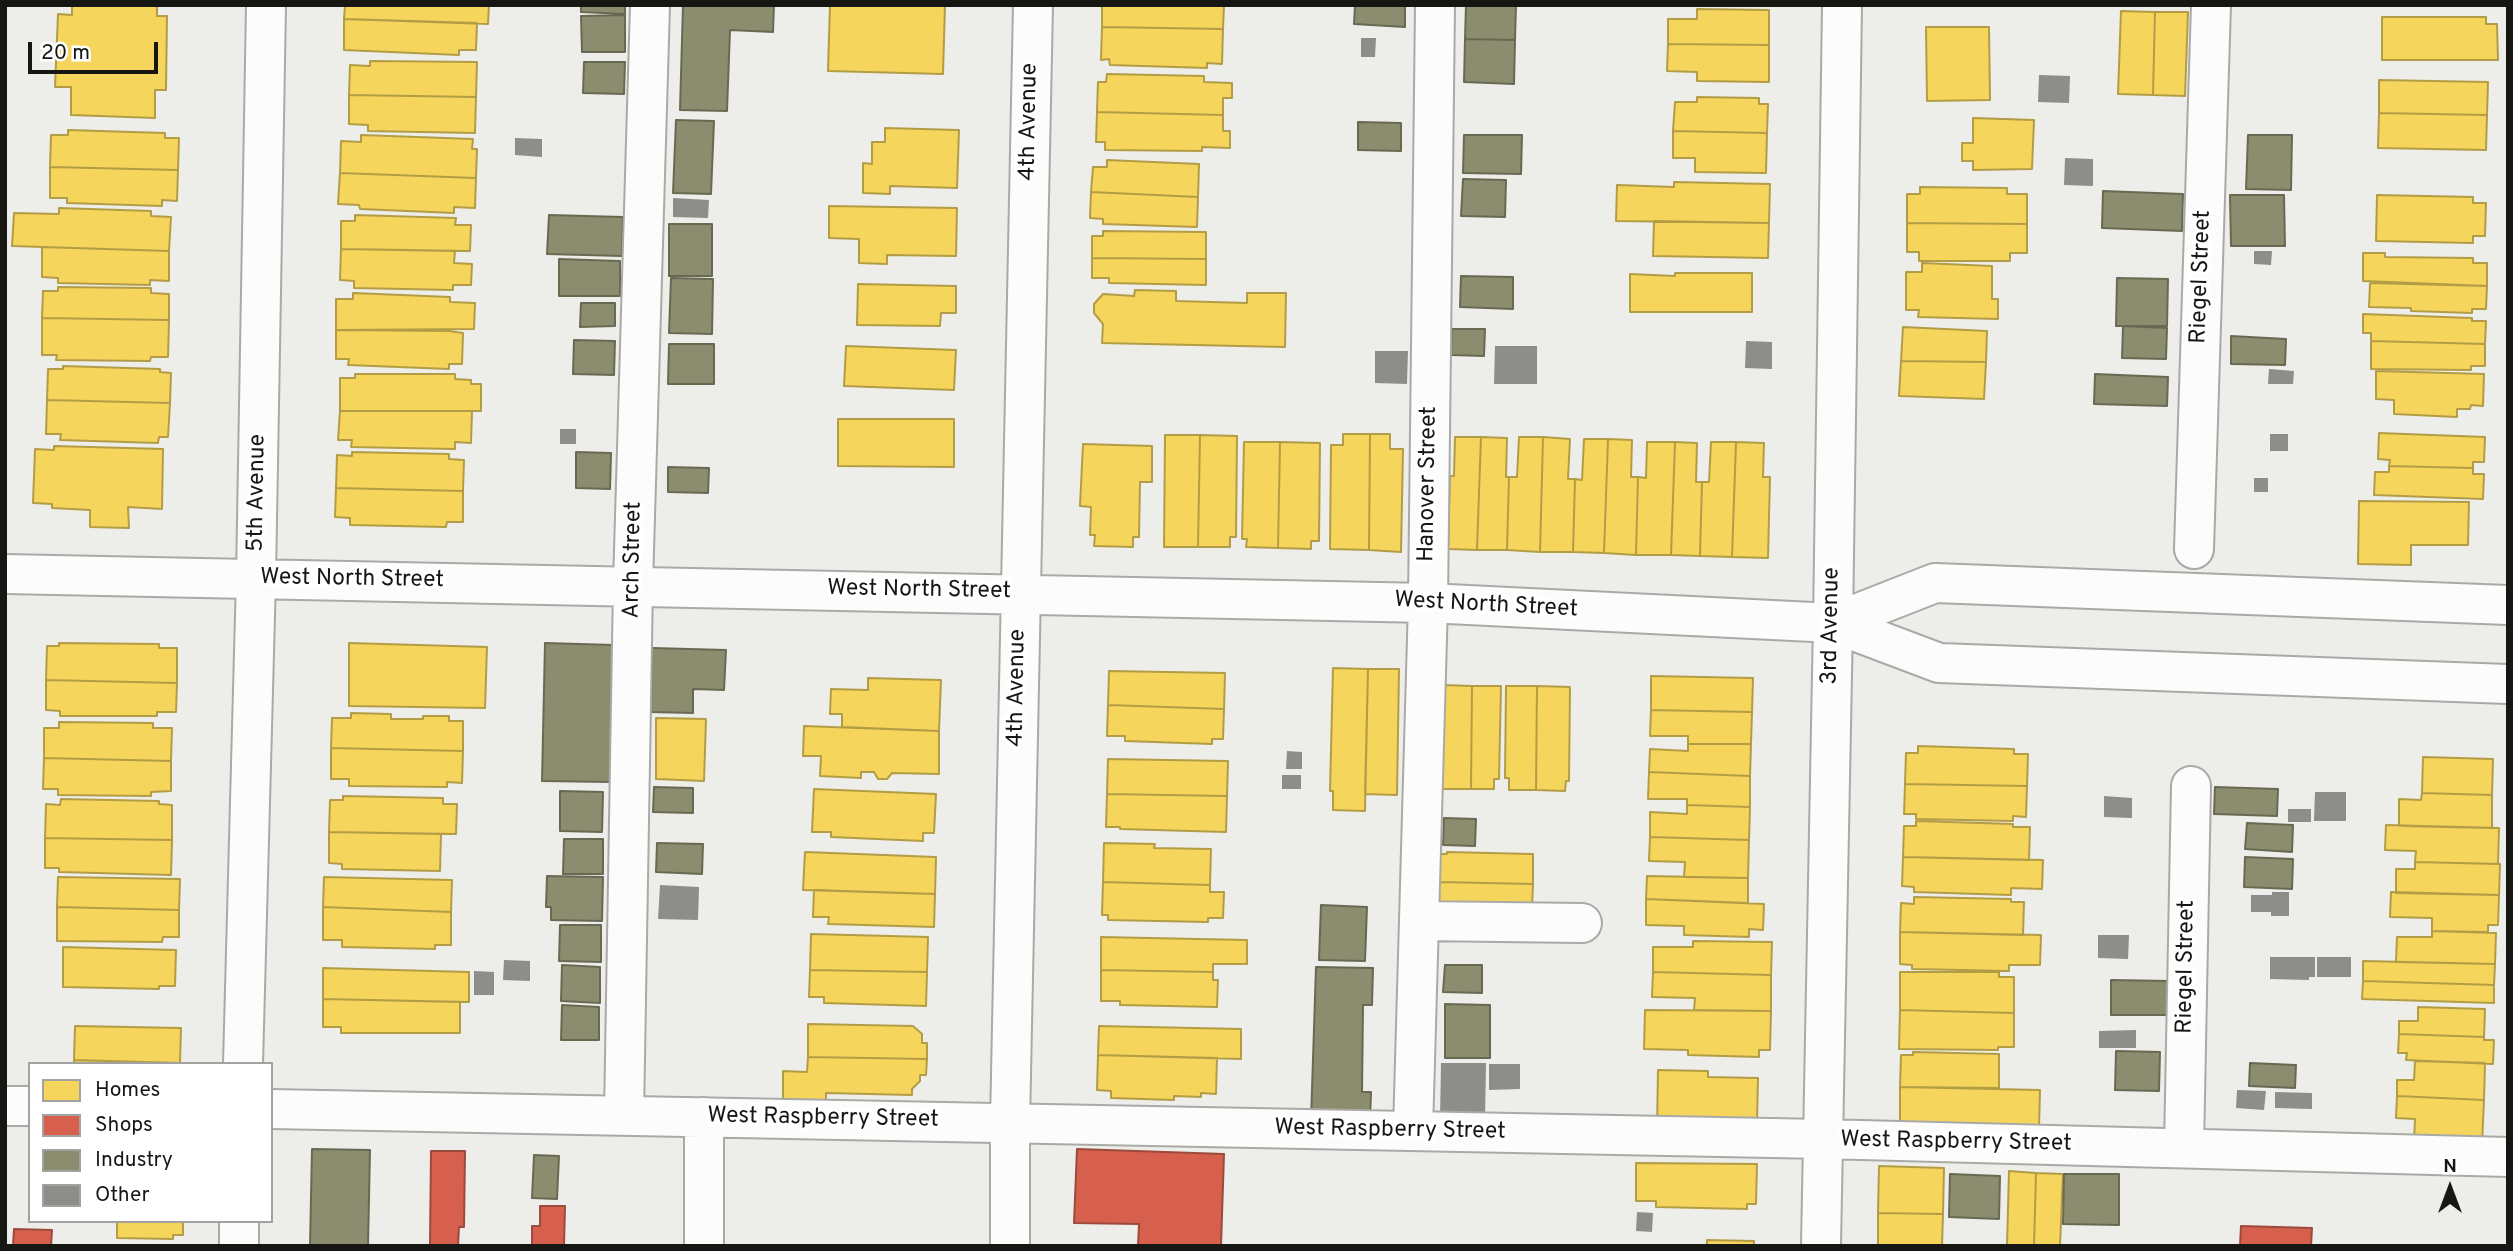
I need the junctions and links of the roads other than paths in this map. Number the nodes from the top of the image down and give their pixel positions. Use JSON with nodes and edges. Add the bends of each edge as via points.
{"nodes":[{"id":1,"x":266,"y":5,"type":"edge"},
{"id":2,"x":650,"y":5,"type":"edge"},
{"id":3,"x":1033,"y":5,"type":"edge"},
{"id":4,"x":1435,"y":5,"type":"edge"},
{"id":5,"x":1842,"y":5,"type":"edge"},
{"id":6,"x":2211,"y":5,"type":"edge"},
{"id":7,"x":2194,"y":549,"type":"dead end"},
{"id":8,"x":5,"y":574,"type":"edge"},
{"id":9,"x":256,"y":578,"type":"junction"},
{"id":10,"x":633,"y":585,"type":"junction"},
{"id":11,"x":1020,"y":593,"type":"junction"},
{"id":12,"x":1428,"y":603,"type":"junction"},
{"id":13,"x":2508,"y":606,"type":"edge"},
{"id":14,"x":1833,"y":623,"type":"junction"},
{"id":15,"x":2508,"y":684,"type":"edge"},
{"id":16,"x":2191,"y":786,"type":"dead end"},
{"id":17,"x":1419,"y":921,"type":"junction"},
{"id":18,"x":1582,"y":923,"type":"dead end"},
{"id":19,"x":243,"y":1062,"type":"edge"},
{"id":20,"x":5,"y":1106,"type":"edge"},
{"id":21,"x":28,"y":1106,"type":"edge"},
{"id":22,"x":273,"y":1109,"type":"edge"},
{"id":23,"x":624,"y":1116,"type":"junction"},
{"id":24,"x":704,"y":1117,"type":"junction"},
{"id":25,"x":1010,"y":1124,"type":"junction"},
{"id":26,"x":1413,"y":1131,"type":"junction"},
{"id":27,"x":1823,"y":1139,"type":"junction"},
{"id":28,"x":2184,"y":1149,"type":"junction"},
{"id":29,"x":2508,"y":1157,"type":"edge"},
{"id":30,"x":240,"y":1223,"type":"edge"},
{"id":31,"x":239,"y":1246,"type":"edge"},
{"id":32,"x":704,"y":1246,"type":"edge"},
{"id":33,"x":1010,"y":1246,"type":"edge"},
{"id":34,"x":1821,"y":1246,"type":"edge"}],
"edges":[{"from":1,"to":9,"type":"main road","name":"5th Avenue"},
{"from":2,"to":10,"type":"main road","name":"Arch Street"},
{"from":3,"to":11,"type":"main road","name":"4th Avenue"},
{"from":4,"to":12,"type":"main road","name":"Hanover Street"},
{"from":5,"to":14,"type":"main road","name":"3rd Avenue"},
{"from":6,"to":7,"type":"main road","name":"Riegel Street"},
{"from":8,"to":9,"type":"main road","name":"West North Street"},
{"from":9,"to":10,"type":"main road","name":"West North Street"},
{"from":9,"to":19,"type":"main road","name":"5th Avenue"},
{"from":10,"to":11,"type":"main road","name":"West North Street"},
{"from":10,"to":23,"type":"main road","name":"Arch Street"},
{"from":11,"to":12,"type":"main road","name":"West North Street"},
{"from":11,"to":25,"type":"main road","name":"4th Avenue"},
{"from":12,"to":14,"type":"main road","name":"West North Street"},
{"from":12,"to":17,"type":"main road","name":"Hanover Street"},
{"from":13,"to":14,"type":"main road","via":[[1935,583]]},
{"from":14,"to":15,"type":"main road","via":[[1939,663]]},
{"from":14,"to":27,"type":"main road","name":"3rd Avenue"},
{"from":16,"to":28,"type":"main road","name":"Riegel Street"},
{"from":17,"to":18,"type":"main road"},
{"from":17,"to":26,"type":"main road","name":"Hanover Street"},
{"from":20,"to":21,"type":"main road"},
{"from":22,"to":23,"type":"main road","name":"West Raspberry Street"},
{"from":23,"to":24,"type":"main road","name":"West Raspberry Street"},
{"from":24,"to":25,"type":"main road","name":"West Raspberry Street"},
{"from":24,"to":32,"type":"main road"},
{"from":25,"to":26,"type":"main road","name":"West Raspberry Street"},
{"from":25,"to":33,"type":"main road","name":"4th Avenue"},
{"from":26,"to":27,"type":"main road","name":"West Raspberry Street"},
{"from":27,"to":28,"type":"main road","name":"West Raspberry Street"},
{"from":27,"to":34,"type":"main road","name":"3rd Avenue"},
{"from":28,"to":29,"type":"main road","name":"West Raspberry Street"},
{"from":30,"to":31,"type":"main road"}]}
